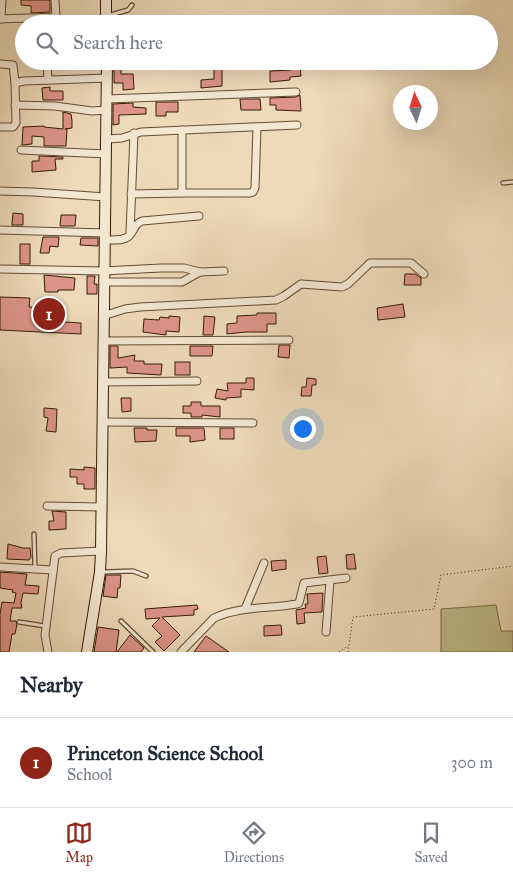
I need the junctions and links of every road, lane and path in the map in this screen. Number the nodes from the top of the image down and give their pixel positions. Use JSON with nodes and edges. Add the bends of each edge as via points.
{"nodes":[{"id":1,"x":2,"y":0,"type":"edge"},
{"id":2,"x":55,"y":0,"type":"edge"},
{"id":3,"x":106,"y":0,"type":"edge"},
{"id":4,"x":132,"y":5,"type":"dead end"},
{"id":5,"x":56,"y":15,"type":"edge"},
{"id":6,"x":106,"y":15,"type":"edge"},
{"id":7,"x":117,"y":15,"type":"edge"},
{"id":8,"x":1,"y":19,"type":"edge"},
{"id":9,"x":15,"y":20,"type":"edge"},
{"id":10,"x":0,"y":64,"type":"edge"},
{"id":11,"x":47,"y":70,"type":"edge"},
{"id":12,"x":107,"y":70,"type":"edge"},
{"id":13,"x":107,"y":78,"type":"junction"},
{"id":14,"x":48,"y":80,"type":"junction"},
{"id":15,"x":15,"y":83,"type":"junction"},
{"id":16,"x":296,"y":92,"type":"dead end"},
{"id":17,"x":107,"y":104,"type":"junction"},
{"id":18,"x":15,"y":105,"type":"junction"},
{"id":19,"x":297,"y":125,"type":"dead end"},
{"id":20,"x":0,"y":127,"type":"edge"},
{"id":21,"x":257,"y":127,"type":"junction"},
{"id":22,"x":182,"y":130,"type":"junction"},
{"id":23,"x":134,"y":133,"type":"junction"},
{"id":24,"x":107,"y":139,"type":"junction"},
{"id":25,"x":21,"y":150,"type":"dead end"},
{"id":26,"x":106,"y":154,"type":"junction"},
{"id":27,"x":513,"y":182,"type":"edge"},
{"id":28,"x":503,"y":183,"type":"dead end"},
{"id":29,"x":0,"y":191,"type":"edge"},
{"id":30,"x":182,"y":193,"type":"junction"},
{"id":31,"x":131,"y":194,"type":"junction"},
{"id":32,"x":106,"y":197,"type":"junction"},
{"id":33,"x":199,"y":216,"type":"dead end"},
{"id":34,"x":0,"y":230,"type":"edge"},
{"id":35,"x":129,"y":236,"type":"junction"},
{"id":36,"x":105,"y":237,"type":"junction"},
{"id":37,"x":0,"y":269,"type":"edge"},
{"id":38,"x":103,"y":271,"type":"junction"},
{"id":39,"x":224,"y":271,"type":"dead end"},
{"id":40,"x":200,"y":272,"type":"junction"},
{"id":41,"x":424,"y":274,"type":"dead end"},
{"id":42,"x":103,"y":282,"type":"junction"},
{"id":43,"x":103,"y":316,"type":"junction"},
{"id":44,"x":289,"y":340,"type":"dead end"},
{"id":45,"x":103,"y":341,"type":"junction"},
{"id":46,"x":197,"y":380,"type":"dead end"},
{"id":47,"x":102,"y":382,"type":"junction"},
{"id":48,"x":102,"y":422,"type":"junction"},
{"id":49,"x":253,"y":423,"type":"dead end"},
{"id":50,"x":47,"y":506,"type":"dead end"},
{"id":51,"x":101,"y":507,"type":"junction"},
{"id":52,"x":34,"y":534,"type":"dead end"},
{"id":53,"x":101,"y":551,"type":"junction"},
{"id":54,"x":264,"y":563,"type":"dead end"},
{"id":55,"x":513,"y":566,"type":"edge"},
{"id":56,"x":0,"y":567,"type":"edge"},
{"id":57,"x":34,"y":568,"type":"junction"},
{"id":58,"x":53,"y":570,"type":"junction"},
{"id":59,"x":100,"y":572,"type":"junction"},
{"id":60,"x":146,"y":576,"type":"dead end"},
{"id":61,"x":346,"y":578,"type":"dead end"},
{"id":62,"x":330,"y":580,"type":"junction"},
{"id":63,"x":245,"y":609,"type":"junction"},
{"id":64,"x":121,"y":621,"type":"dead end"},
{"id":65,"x":19,"y":622,"type":"dead end"},
{"id":66,"x":46,"y":626,"type":"junction"},
{"id":67,"x":326,"y":632,"type":"dead end"},
{"id":68,"x":349,"y":646,"type":"junction"},
{"id":69,"x":48,"y":652,"type":"edge"},
{"id":70,"x":87,"y":652,"type":"edge"},
{"id":71,"x":153,"y":652,"type":"edge"},
{"id":72,"x":182,"y":652,"type":"edge"},
{"id":73,"x":339,"y":652,"type":"edge"},
{"id":74,"x":348,"y":652,"type":"edge"}],
"edges":[{"from":1,"to":8,"type":"street"},
{"from":2,"to":5,"type":"street"},
{"from":3,"to":6,"type":"street"},
{"from":4,"to":7,"type":"lane"},
{"from":8,"to":9,"type":"street"},
{"from":10,"to":15,"type":"street","via":[[13,64]]},
{"from":11,"to":14,"type":"street"},
{"from":12,"to":13,"type":"street"},
{"from":13,"to":14,"type":"street"},
{"from":13,"to":17,"type":"street"},
{"from":14,"to":15,"type":"street"},
{"from":15,"to":18,"type":"street"},
{"from":16,"to":17,"type":"street"},
{"from":17,"to":18,"type":"street","via":[[92,111]]},
{"from":17,"to":24,"type":"street"},
{"from":18,"to":20,"type":"street","via":[[15,125]]},
{"from":19,"to":21,"type":"street"},
{"from":21,"to":22,"type":"street"},
{"from":21,"to":30,"type":"street","via":[[253,192]]},
{"from":22,"to":23,"type":"street"},
{"from":22,"to":30,"type":"street"},
{"from":23,"to":24,"type":"street"},
{"from":23,"to":31,"type":"street"},
{"from":24,"to":26,"type":"street"},
{"from":25,"to":26,"type":"street"},
{"from":26,"to":32,"type":"street"},
{"from":27,"to":28,"type":"lane"},
{"from":29,"to":32,"type":"street"},
{"from":30,"to":31,"type":"street"},
{"from":31,"to":35,"type":"street"},
{"from":32,"to":36,"type":"street"},
{"from":33,"to":35,"type":"street","via":[[142,221]]},
{"from":34,"to":36,"type":"street"},
{"from":35,"to":36,"type":"street","via":[[124,239]]},
{"from":36,"to":38,"type":"street"},
{"from":37,"to":38,"type":"street"},
{"from":38,"to":40,"type":"street","via":[[184,268]]},
{"from":38,"to":42,"type":"street"},
{"from":39,"to":40,"type":"street"},
{"from":40,"to":42,"type":"street","via":[[182,282]]},
{"from":41,"to":43,"type":"street","via":[[411,263],[370,263],[342,287],[301,284],[276,300],[140,307]]},
{"from":42,"to":43,"type":"street"},
{"from":43,"to":45,"type":"street"},
{"from":44,"to":45,"type":"street"},
{"from":45,"to":47,"type":"street"},
{"from":46,"to":47,"type":"street"},
{"from":47,"to":48,"type":"street"},
{"from":48,"to":49,"type":"street"},
{"from":48,"to":51,"type":"street"},
{"from":50,"to":51,"type":"street"},
{"from":51,"to":53,"type":"street"},
{"from":52,"to":57,"type":"lane"},
{"from":53,"to":58,"type":"street","via":[[60,553],[55,556]]},
{"from":53,"to":59,"type":"street"},
{"from":54,"to":63,"type":"street"},
{"from":55,"to":68,"type":"path","via":[[441,575],[434,609],[353,617]]},
{"from":56,"to":57,"type":"street"},
{"from":57,"to":58,"type":"street"},
{"from":58,"to":66,"type":"street"},
{"from":59,"to":60,"type":"lane","via":[[133,571]]},
{"from":59,"to":70,"type":"street"},
{"from":61,"to":62,"type":"street"},
{"from":62,"to":63,"type":"street","via":[[304,583],[296,604]]},
{"from":62,"to":67,"type":"street"},
{"from":63,"to":72,"type":"street","via":[[214,618]]},
{"from":64,"to":71,"type":"lane"},
{"from":65,"to":66,"type":"lane"},
{"from":66,"to":69,"type":"street"},
{"from":68,"to":73,"type":"path"},
{"from":68,"to":74,"type":"path"}]}
